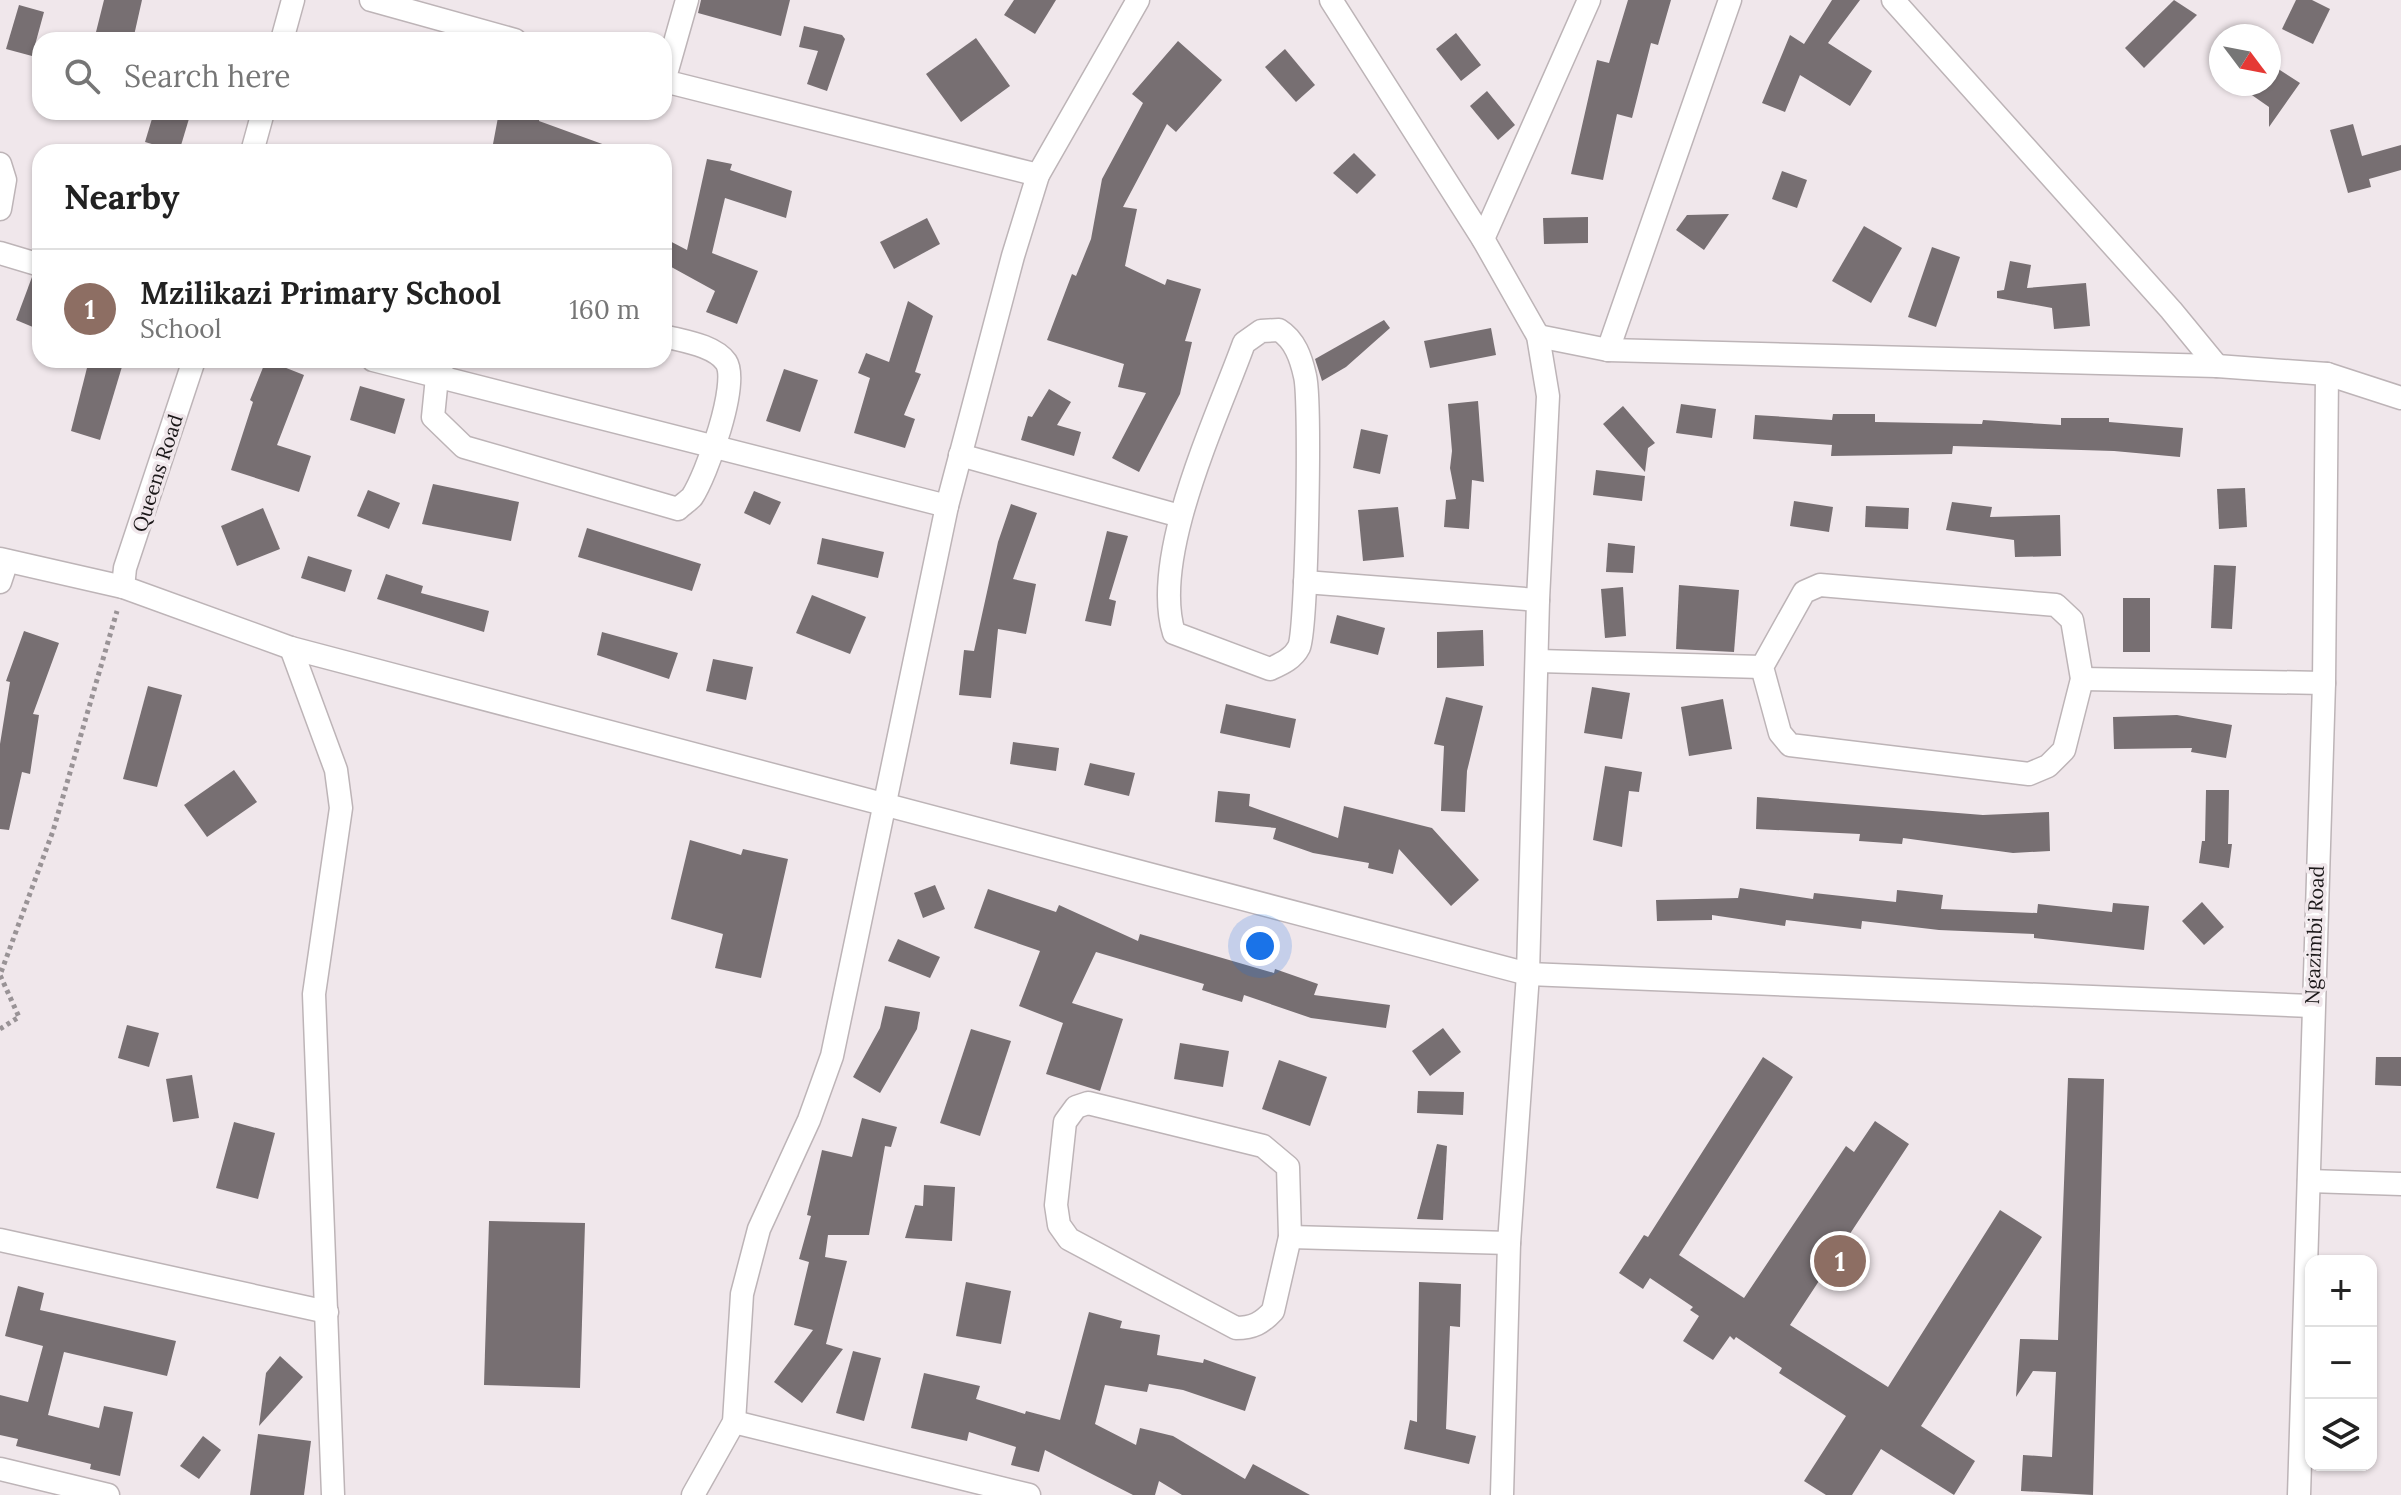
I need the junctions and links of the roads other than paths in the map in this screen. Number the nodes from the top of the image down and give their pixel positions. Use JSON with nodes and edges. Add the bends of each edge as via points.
{"nodes":[{"id":1,"x":293,"y":0,"type":"edge"},
{"id":2,"x":371,"y":0,"type":"edge"},
{"id":3,"x":687,"y":0,"type":"edge"},
{"id":4,"x":1138,"y":0,"type":"edge"},
{"id":5,"x":1331,"y":0,"type":"edge"},
{"id":6,"x":1589,"y":0,"type":"edge"},
{"id":7,"x":1730,"y":0,"type":"edge"},
{"id":8,"x":1893,"y":0,"type":"edge"},
{"id":9,"x":284,"y":32,"type":"edge"},
{"id":10,"x":486,"y":32,"type":"edge"},
{"id":11,"x":672,"y":53,"type":"edge"},
{"id":12,"x":672,"y":83,"type":"edge"},
{"id":13,"x":261,"y":120,"type":"edge"},
{"id":14,"x":254,"y":144,"type":"edge"},
{"id":15,"x":0,"y":164,"type":"edge"},
{"id":16,"x":1038,"y":175,"type":"junction"},
{"id":17,"x":0,"y":209,"type":"edge"},
{"id":18,"x":1483,"y":239,"type":"junction"},
{"id":19,"x":0,"y":253,"type":"edge"},
{"id":20,"x":32,"y":263,"type":"edge"},
{"id":21,"x":1538,"y":336,"type":"junction"},
{"id":22,"x":672,"y":338,"type":"edge"},
{"id":23,"x":1608,"y":350,"type":"junction"},
{"id":24,"x":2217,"y":366,"type":"junction"},
{"id":25,"x":191,"y":368,"type":"edge"},
{"id":26,"x":441,"y":369,"type":"edge"},
{"id":27,"x":2327,"y":374,"type":"junction"},
{"id":28,"x":2401,"y":398,"type":"edge"},
{"id":29,"x":715,"y":447,"type":"junction"},
{"id":30,"x":960,"y":455,"type":"junction"},
{"id":31,"x":947,"y":506,"type":"junction"},
{"id":32,"x":1180,"y":516,"type":"junction"},
{"id":33,"x":2,"y":567,"type":"edge"},
{"id":34,"x":1305,"y":582,"type":"junction"},
{"id":35,"x":123,"y":587,"type":"junction"},
{"id":36,"x":1538,"y":600,"type":"junction"},
{"id":37,"x":291,"y":648,"type":"junction"},
{"id":38,"x":1538,"y":661,"type":"junction"},
{"id":39,"x":1762,"y":667,"type":"junction"},
{"id":40,"x":2082,"y":679,"type":"junction"},
{"id":41,"x":2324,"y":683,"type":"junction"},
{"id":42,"x":882,"y":806,"type":"junction"},
{"id":43,"x":1528,"y":974,"type":"junction"},
{"id":44,"x":2311,"y":1006,"type":"junction"},
{"id":45,"x":2309,"y":1181,"type":"junction"},
{"id":46,"x":2401,"y":1184,"type":"edge"},
{"id":47,"x":1290,"y":1237,"type":"junction"},
{"id":48,"x":0,"y":1240,"type":"edge"},
{"id":49,"x":1509,"y":1243,"type":"junction"},
{"id":50,"x":327,"y":1312,"type":"junction"},
{"id":51,"x":734,"y":1422,"type":"junction"},
{"id":52,"x":0,"y":1469,"type":"edge"},
{"id":53,"x":108,"y":1495,"type":"edge"},
{"id":54,"x":333,"y":1495,"type":"edge"},
{"id":55,"x":693,"y":1495,"type":"edge"},
{"id":56,"x":1029,"y":1495,"type":"edge"},
{"id":57,"x":1502,"y":1495,"type":"edge"},
{"id":58,"x":2299,"y":1495,"type":"edge"}],
"edges":[{"from":1,"to":9,"type":"street"},
{"from":2,"to":10,"type":"street"},
{"from":3,"to":11,"type":"street"},
{"from":4,"to":16,"type":"street"},
{"from":5,"to":18,"type":"street"},
{"from":6,"to":18,"type":"street"},
{"from":7,"to":23,"type":"street"},
{"from":8,"to":24,"type":"street"},
{"from":12,"to":16,"type":"street"},
{"from":13,"to":14,"type":"street"},
{"from":15,"to":17,"type":"street","via":[[5,180]]},
{"from":16,"to":30,"type":"street"},
{"from":18,"to":21,"type":"street"},
{"from":19,"to":20,"type":"street"},
{"from":21,"to":23,"type":"street"},
{"from":21,"to":36,"type":"street","via":[[1548,396]]},
{"from":22,"to":29,"type":"street","via":[[713,351],[727,363],[730,378]]},
{"from":23,"to":24,"type":"street"},
{"from":24,"to":27,"type":"street"},
{"from":25,"to":35,"type":"street","name":"Queens Road"},
{"from":26,"to":29,"type":"street"},
{"from":26,"to":29,"type":"street","via":[[433,417],[464,447],[678,509],[691,498]]},
{"from":27,"to":28,"type":"street"},
{"from":27,"to":41,"type":"street","name":"Ngazimbi Road"},
{"from":29,"to":31,"type":"street"},
{"from":30,"to":31,"type":"street"},
{"from":30,"to":32,"type":"street"},
{"from":31,"to":42,"type":"street"},
{"from":32,"to":34,"type":"street","via":[[1168,613],[1174,633],[1270,669],[1286,662],[1299,646]]},
{"from":32,"to":34,"type":"street","via":[[1244,343],[1261,331],[1279,330],[1291,338],[1306,379]]},
{"from":33,"to":35,"type":"street"},
{"from":34,"to":36,"type":"street"},
{"from":35,"to":37,"type":"street"},
{"from":36,"to":38,"type":"street"},
{"from":37,"to":42,"type":"street"},
{"from":37,"to":50,"type":"street","via":[[336,770],[341,808],[314,994]]},
{"from":38,"to":39,"type":"street"},
{"from":38,"to":43,"type":"street"},
{"from":39,"to":40,"type":"street","via":[[1804,592],[1820,585],[2056,605],[2072,620]]},
{"from":39,"to":40,"type":"street","via":[[1780,733],[1790,745],[2029,774],[2048,766],[2064,750]]},
{"from":40,"to":41,"type":"street"},
{"from":41,"to":44,"type":"street","name":"Ngazimbi Road"},
{"from":42,"to":43,"type":"street"},
{"from":42,"to":51,"type":"street","via":[[832,1056],[759,1229],[742,1294]]},
{"from":43,"to":44,"type":"street"},
{"from":43,"to":49,"type":"street"},
{"from":44,"to":45,"type":"street","name":"Ngazimbi Road"},
{"from":45,"to":46,"type":"street"},
{"from":45,"to":58,"type":"street","name":"Ngazimbi Road"},
{"from":47,"to":47,"type":"street","via":[[1288,1167],[1263,1146],[1088,1103],[1076,1107],[1065,1122],[1056,1205],[1059,1225],[1069,1239],[1236,1328],[1256,1325],[1273,1311]]},
{"from":47,"to":49,"type":"street"},
{"from":48,"to":50,"type":"street"},
{"from":49,"to":57,"type":"street"},
{"from":50,"to":54,"type":"street"},
{"from":51,"to":55,"type":"street"},
{"from":51,"to":56,"type":"street"},
{"from":52,"to":53,"type":"street"}]}
